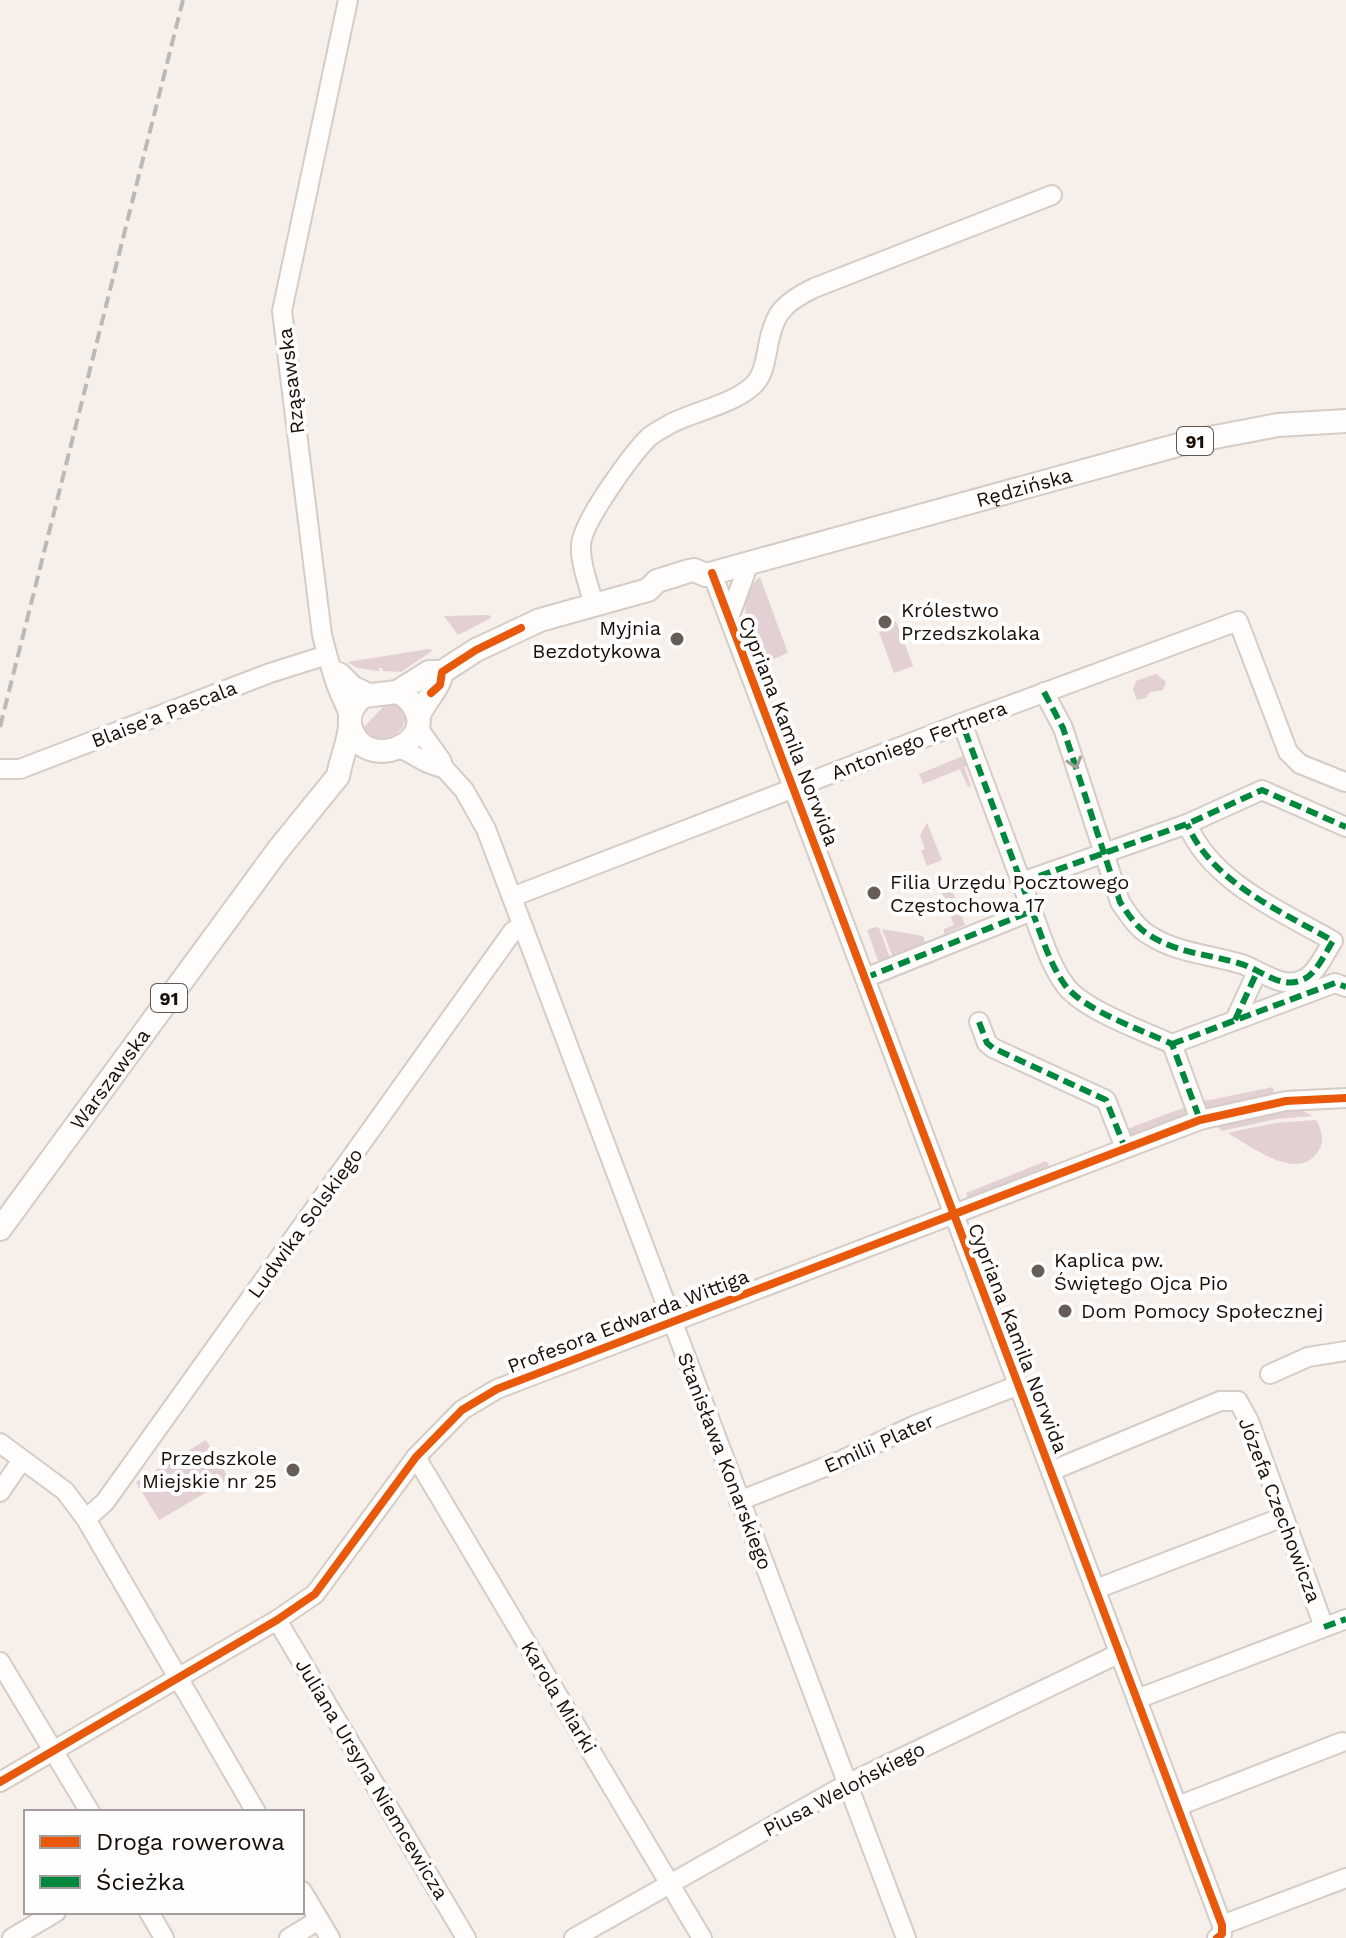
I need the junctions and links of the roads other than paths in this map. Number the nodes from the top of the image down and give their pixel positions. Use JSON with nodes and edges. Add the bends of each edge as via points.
{"nodes":[{"id":1,"x":348,"y":0,"type":"edge"},
{"id":2,"x":1052,"y":195,"type":"dead end"},
{"id":3,"x":1346,"y":421,"type":"edge"},
{"id":4,"x":749,"y":563,"type":"junction"},
{"id":5,"x":709,"y":574,"type":"junction"},
{"id":6,"x":594,"y":604,"type":"junction"},
{"id":7,"x":729,"y":618,"type":"junction"},
{"id":8,"x":330,"y":663,"type":"junction"},
{"id":9,"x":442,"y":672,"type":"junction"},
{"id":10,"x":397,"y":692,"type":"junction"},
{"id":11,"x":1044,"y":692,"type":"junction"},
{"id":12,"x":371,"y":694,"type":"junction"},
{"id":13,"x":418,"y":722,"type":"junction"},
{"id":14,"x":350,"y":723,"type":"junction"},
{"id":15,"x":962,"y":723,"type":"junction"},
{"id":16,"x":389,"y":750,"type":"junction"},
{"id":17,"x":444,"y":768,"type":"junction"},
{"id":18,"x":0,"y":769,"type":"edge"},
{"id":19,"x":338,"y":776,"type":"junction"},
{"id":20,"x":1345,"y":782,"type":"edge"},
{"id":21,"x":794,"y":789,"type":"junction"},
{"id":22,"x":1187,"y":824,"type":"junction"},
{"id":23,"x":1346,"y":827,"type":"edge"},
{"id":24,"x":1104,"y":854,"type":"junction"},
{"id":25,"x":1022,"y":882,"type":"junction"},
{"id":26,"x":512,"y":897,"type":"junction"},
{"id":27,"x":1032,"y":911,"type":"junction"},
{"id":28,"x":522,"y":926,"type":"junction"},
{"id":29,"x":1257,"y":972,"type":"junction"},
{"id":30,"x":865,"y":978,"type":"junction"},
{"id":31,"x":1346,"y":987,"type":"edge"},
{"id":32,"x":1235,"y":1020,"type":"junction"},
{"id":33,"x":979,"y":1022,"type":"dead end"},
{"id":34,"x":1172,"y":1044,"type":"junction"},
{"id":35,"x":1346,"y":1098,"type":"edge"},
{"id":36,"x":1200,"y":1120,"type":"junction"},
{"id":37,"x":1125,"y":1148,"type":"junction"},
{"id":38,"x":954,"y":1214,"type":"junction"},
{"id":39,"x":0,"y":1229,"type":"edge"},
{"id":40,"x":671,"y":1320,"type":"junction"},
{"id":41,"x":1346,"y":1351,"type":"edge"},
{"id":42,"x":1270,"y":1374,"type":"dead end"},
{"id":43,"x":1019,"y":1385,"type":"junction"},
{"id":44,"x":0,"y":1443,"type":"edge"},
{"id":45,"x":416,"y":1457,"type":"junction"},
{"id":46,"x":22,"y":1460,"type":"junction"},
{"id":47,"x":1051,"y":1471,"type":"junction"},
{"id":48,"x":0,"y":1492,"type":"edge"},
{"id":49,"x":739,"y":1501,"type":"junction"},
{"id":50,"x":1283,"y":1517,"type":"junction"},
{"id":51,"x":86,"y":1519,"type":"junction"},
{"id":52,"x":1096,"y":1589,"type":"junction"},
{"id":53,"x":1346,"y":1619,"type":"edge"},
{"id":54,"x":277,"y":1620,"type":"junction"},
{"id":55,"x":1324,"y":1627,"type":"junction"},
{"id":56,"x":1120,"y":1653,"type":"junction"},
{"id":57,"x":0,"y":1662,"type":"edge"},
{"id":58,"x":179,"y":1676,"type":"junction"},
{"id":59,"x":1137,"y":1699,"type":"junction"},
{"id":60,"x":1342,"y":1742,"type":"dead end"},
{"id":61,"x":55,"y":1751,"type":"junction"},
{"id":62,"x":0,"y":1782,"type":"edge"},
{"id":63,"x":847,"y":1784,"type":"junction"},
{"id":64,"x":1178,"y":1806,"type":"junction"},
{"id":65,"x":89,"y":1810,"type":"edge"},
{"id":66,"x":255,"y":1810,"type":"edge"},
{"id":67,"x":1346,"y":1878,"type":"edge"},
{"id":68,"x":671,"y":1884,"type":"junction"},
{"id":69,"x":304,"y":1894,"type":"edge"},
{"id":70,"x":53,"y":1914,"type":"edge"},
{"id":71,"x":150,"y":1914,"type":"edge"},
{"id":72,"x":319,"y":1920,"type":"junction"},
{"id":73,"x":1221,"y":1933,"type":"edge"},
{"id":74,"x":12,"y":1938,"type":"edge"},
{"id":75,"x":164,"y":1938,"type":"edge"},
{"id":76,"x":289,"y":1938,"type":"edge"},
{"id":77,"x":330,"y":1938,"type":"edge"},
{"id":78,"x":466,"y":1938,"type":"edge"},
{"id":79,"x":574,"y":1938,"type":"edge"},
{"id":80,"x":702,"y":1938,"type":"edge"},
{"id":81,"x":906,"y":1938,"type":"edge"}],
"edges":[{"from":1,"to":8,"type":"street","name":"Rząsawska","via":[[282,311],[318,608]]},
{"from":2,"to":6,"type":"street","via":[[814,288],[783,306],[757,381],[740,395],[651,435],[584,529],[581,555]]},
{"from":3,"to":4,"type":"main road","name":"Rędzińska","number":"91","via":[[1278,425],[1204,439]]},
{"from":4,"to":5,"type":"main road","name":"Rędzińska","number":"91"},
{"from":4,"to":7,"type":"street","name":"Cypriana Kamila Norwida"},
{"from":5,"to":6,"type":"main road","number":"91","via":[[698,585],[660,594],[648,590]]},
{"from":5,"to":7,"type":"street","name":"Cypriana Kamila Norwida"},
{"from":6,"to":9,"type":"main road","number":"91","via":[[508,633]]},
{"from":7,"to":21,"type":"street","name":"Cypriana Kamila Norwida"},
{"from":8,"to":12,"type":"street"},
{"from":8,"to":14,"type":"street","name":"Rząsawska"},
{"from":8,"to":18,"type":"street","name":"Blaise'a Pascala","via":[[270,673],[20,769]]},
{"from":9,"to":10,"type":"main road","number":"91","via":[[429,672]]},
{"from":9,"to":13,"type":"main road","number":"91"},
{"from":10,"to":12,"type":"main road","number":"91"},
{"from":10,"to":13,"type":"main road","via":[[409,700]]},
{"from":11,"to":15,"type":"street","name":"Antoniego Fertnera"},
{"from":11,"to":20,"type":"street","name":"Antoniego Fertnera","via":[[1238,621],[1288,752],[1300,764]]},
{"from":11,"to":24,"type":"street","one_way":true,"via":[[1063,728]]},
{"from":12,"to":14,"type":"main road","number":"91","via":[[359,700]]},
{"from":13,"to":16,"type":"main road","number":"91","via":[[411,740]]},
{"from":13,"to":17,"type":"street","name":"Stanisława Konarskiego"},
{"from":14,"to":16,"type":"main road","via":[[364,747]]},
{"from":14,"to":19,"type":"main road","name":"Warszawska","number":"91"},
{"from":15,"to":21,"type":"street","name":"Antoniego Fertnera"},
{"from":15,"to":25,"type":"street"},
{"from":16,"to":17,"type":"street","name":"Stanisława Konarskiego"},
{"from":16,"to":19,"type":"main road","name":"Warszawska","number":"91"},
{"from":17,"to":26,"type":"street","name":"Stanisława Konarskiego","via":[[478,814]]},
{"from":19,"to":39,"type":"main road","name":"Warszawska","number":"91"},
{"from":21,"to":26,"type":"street"},
{"from":21,"to":30,"type":"street","name":"Cypriana Kamila Norwida"},
{"from":22,"to":23,"type":"street","via":[[1262,790]]},
{"from":22,"to":24,"type":"street"},
{"from":22,"to":29,"type":"street","via":[[1232,882],[1333,941],[1302,981],[1281,981]]},
{"from":24,"to":25,"type":"street"},
{"from":24,"to":29,"type":"street","via":[[1120,902],[1147,935],[1187,953],[1241,963]]},
{"from":25,"to":27,"type":"street"},
{"from":26,"to":28,"type":"street","name":"Stanisława Konarskiego"},
{"from":27,"to":30,"type":"street"},
{"from":27,"to":34,"type":"street","via":[[1052,964],[1067,987],[1083,1002]]},
{"from":28,"to":40,"type":"street","name":"Stanisława Konarskiego"},
{"from":28,"to":51,"type":"street","name":"Ludwika Solskiego","via":[[513,931],[105,1502]]},
{"from":29,"to":32,"type":"street"},
{"from":30,"to":38,"type":"street","name":"Cypriana Kamila Norwida"},
{"from":31,"to":32,"type":"street","via":[[1335,983]]},
{"from":32,"to":34,"type":"street"},
{"from":33,"to":37,"type":"street","via":[[993,1048],[1106,1100]]},
{"from":34,"to":36,"type":"street"},
{"from":35,"to":36,"type":"street","name":"Profesora Edwarda Wittiga","via":[[1286,1101]]},
{"from":36,"to":37,"type":"street","name":"Profesora Edwarda Wittiga"},
{"from":37,"to":38,"type":"street","name":"Profesora Edwarda Wittiga"},
{"from":38,"to":40,"type":"street","name":"Profesora Edwarda Wittiga"},
{"from":38,"to":43,"type":"street","name":"Cypriana Kamila Norwida"},
{"from":40,"to":45,"type":"street","name":"Profesora Edwarda Wittiga","via":[[497,1389],[462,1410]]},
{"from":40,"to":49,"type":"street","name":"Stanisława Konarskiego"},
{"from":41,"to":42,"type":"street","via":[[1308,1357]]},
{"from":43,"to":47,"type":"street","name":"Cypriana Kamila Norwida"},
{"from":43,"to":49,"type":"street","name":"Emilii Plater"},
{"from":44,"to":46,"type":"street"},
{"from":45,"to":54,"type":"street","name":"Profesora Edwarda Wittiga","via":[[315,1594]]},
{"from":45,"to":68,"type":"street","name":"Karola Miarki"},
{"from":46,"to":48,"type":"street"},
{"from":46,"to":51,"type":"street","via":[[65,1491]]},
{"from":47,"to":50,"type":"street","name":"Józefa Czechowicza","via":[[1220,1401],[1238,1401]]},
{"from":47,"to":52,"type":"street","name":"Cypriana Kamila Norwida"},
{"from":49,"to":63,"type":"street","name":"Stanisława Konarskiego"},
{"from":50,"to":52,"type":"street"},
{"from":50,"to":55,"type":"street","name":"Józefa Czechowicza"},
{"from":51,"to":58,"type":"street"},
{"from":52,"to":56,"type":"street","name":"Cypriana Kamila Norwida"},
{"from":53,"to":55,"type":"street"},
{"from":54,"to":58,"type":"street","name":"Profesora Edwarda Wittiga"},
{"from":54,"to":78,"type":"street","name":"Juliana Ursyna Niemcewicza"},
{"from":55,"to":59,"type":"street"},
{"from":56,"to":59,"type":"street","name":"Cypriana Kamila Norwida"},
{"from":56,"to":63,"type":"street","name":"Piusa Welońskiego"},
{"from":57,"to":61,"type":"street"},
{"from":58,"to":61,"type":"street","name":"Profesora Edwarda Wittiga"},
{"from":58,"to":66,"type":"street"},
{"from":59,"to":64,"type":"street","name":"Cypriana Kamila Norwida"},
{"from":60,"to":64,"type":"street"},
{"from":61,"to":62,"type":"street","name":"Profesora Edwarda Wittiga"},
{"from":61,"to":65,"type":"street"},
{"from":63,"to":68,"type":"street","name":"Piusa Welońskiego"},
{"from":63,"to":81,"type":"street","name":"Stanisława Konarskiego"},
{"from":64,"to":73,"type":"street","name":"Cypriana Kamila Norwida"},
{"from":67,"to":73,"type":"street"},
{"from":68,"to":79,"type":"street","name":"Piusa Welońskiego"},
{"from":68,"to":80,"type":"street","name":"Karola Miarki"},
{"from":69,"to":72,"type":"street"},
{"from":70,"to":74,"type":"street"},
{"from":71,"to":75,"type":"street"},
{"from":72,"to":76,"type":"street"},
{"from":72,"to":77,"type":"street"}]}
